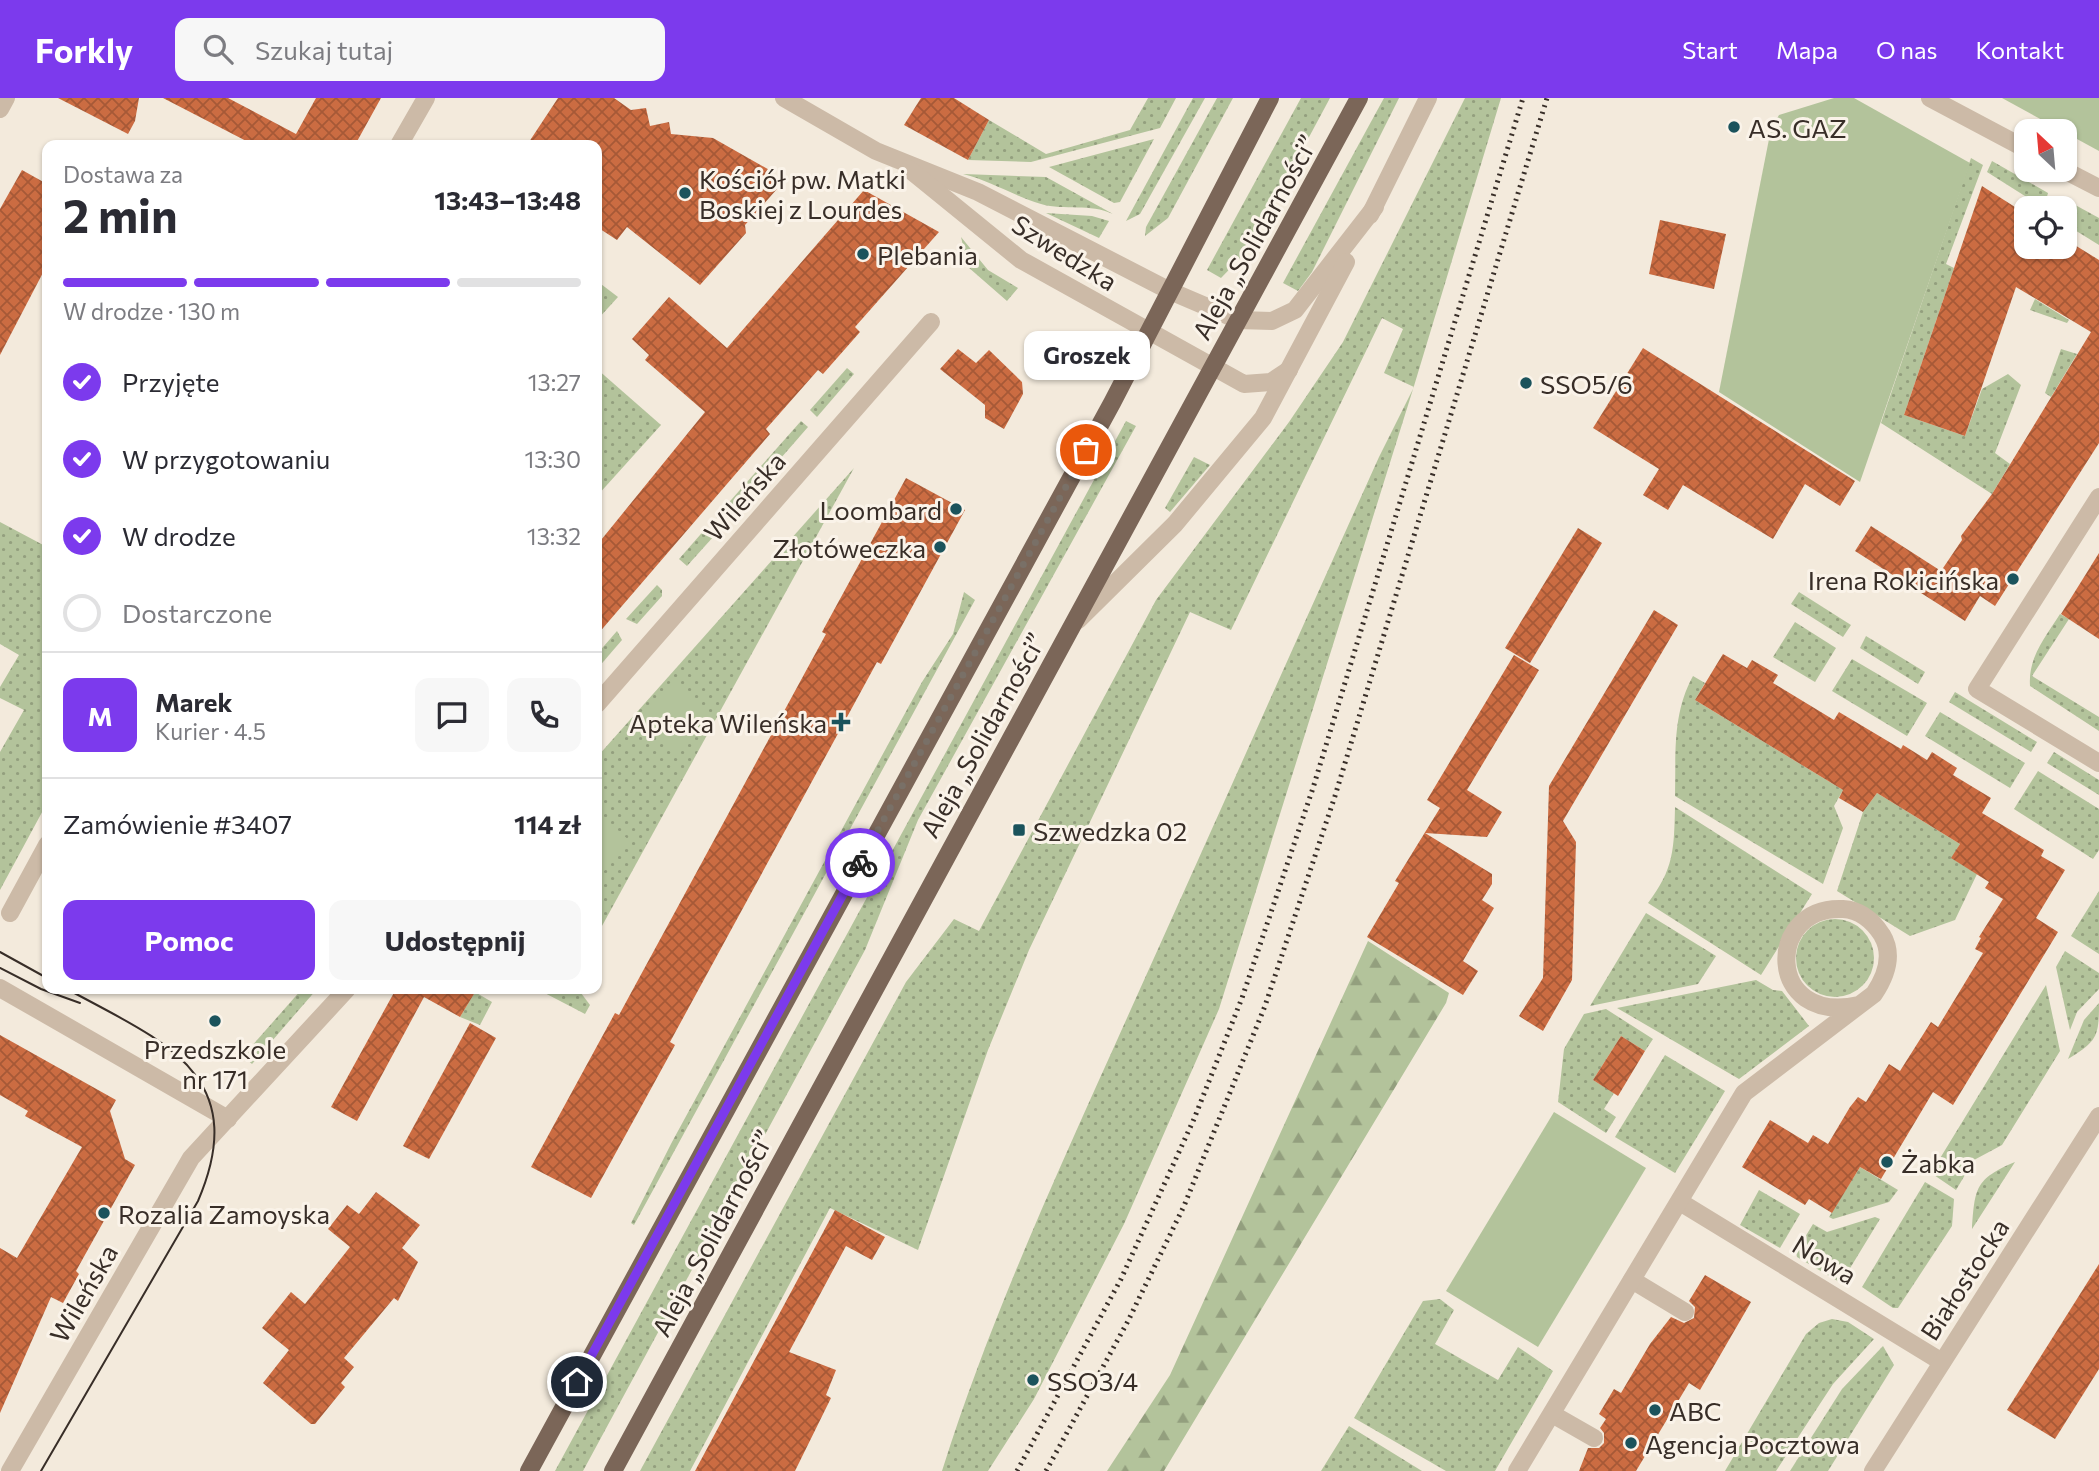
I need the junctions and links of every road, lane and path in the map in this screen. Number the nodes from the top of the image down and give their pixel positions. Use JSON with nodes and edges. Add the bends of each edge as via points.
{"nodes":[{"id":1,"x":6,"y":98,"type":"edge"},
{"id":2,"x":426,"y":98,"type":"edge"},
{"id":3,"x":784,"y":98,"type":"edge"},
{"id":4,"x":1270,"y":98,"type":"edge"},
{"id":5,"x":1359,"y":98,"type":"edge"},
{"id":6,"x":1428,"y":98,"type":"edge"},
{"id":7,"x":1930,"y":98,"type":"edge"},
{"id":8,"x":0,"y":109,"type":"edge"},
{"id":9,"x":402,"y":140,"type":"edge"},
{"id":10,"x":2014,"y":143,"type":"edge"},
{"id":11,"x":902,"y":162,"type":"junction"},
{"id":12,"x":2077,"y":177,"type":"edge"},
{"id":13,"x":2099,"y":188,"type":"edge"},
{"id":14,"x":1375,"y":207,"type":"junction"},
{"id":15,"x":1170,"y":291,"type":"junction"},
{"id":16,"x":1238,"y":320,"type":"junction"},
{"id":17,"x":931,"y":322,"type":"dead end"},
{"id":18,"x":1148,"y":332,"type":"junction"},
{"id":19,"x":1213,"y":368,"type":"junction"},
{"id":20,"x":1289,"y":370,"type":"junction"},
{"id":21,"x":2099,"y":497,"type":"edge"},
{"id":22,"x":1070,"y":628,"type":"junction"},
{"id":23,"x":602,"y":698,"type":"edge"},
{"id":24,"x":2099,"y":763,"type":"edge"},
{"id":25,"x":42,"y":854,"type":"edge"},
{"id":26,"x":10,"y":913,"type":"dead end"},
{"id":27,"x":0,"y":988,"type":"edge"},
{"id":28,"x":342,"y":994,"type":"edge"},
{"id":29,"x":1859,"y":1005,"type":"junction"},
{"id":30,"x":2099,"y":1116,"type":"edge"},
{"id":31,"x":228,"y":1119,"type":"junction"},
{"id":32,"x":1680,"y":1202,"type":"junction"},
{"id":33,"x":1633,"y":1280,"type":"junction"},
{"id":34,"x":1685,"y":1311,"type":"dead end"},
{"id":35,"x":1942,"y":1362,"type":"junction"},
{"id":36,"x":1552,"y":1414,"type":"junction"},
{"id":37,"x":1594,"y":1438,"type":"dead end"},
{"id":38,"x":10,"y":1471,"type":"edge"},
{"id":39,"x":529,"y":1471,"type":"edge"},
{"id":40,"x":612,"y":1471,"type":"edge"},
{"id":41,"x":1517,"y":1471,"type":"edge"},
{"id":42,"x":1873,"y":1471,"type":"edge"}],
"edges":[{"from":1,"to":8,"type":"street"},
{"from":2,"to":9,"type":"street"},
{"from":3,"to":11,"type":"street","name":"Szwedzka"},
{"from":4,"to":15,"type":"main road","name":"Aleja „Solidarności”"},
{"from":5,"to":16,"type":"main road","name":"Aleja „Solidarności”"},
{"from":6,"to":14,"type":"street"},
{"from":7,"to":10,"type":"street"},
{"from":11,"to":15,"type":"street","name":"Szwedzka","via":[[978,192]]},
{"from":11,"to":18,"type":"street","name":"Szwedzka","via":[[1021,260]]},
{"from":12,"to":13,"type":"street"},
{"from":14,"to":16,"type":"street","via":[[1296,310],[1272,321]]},
{"from":14,"to":20,"type":"street"},
{"from":15,"to":16,"type":"street","name":"Szwedzka"},
{"from":15,"to":18,"type":"main road","name":"Aleja „Solidarności”"},
{"from":16,"to":19,"type":"main road","name":"Aleja „Solidarności”"},
{"from":17,"to":23,"type":"street","name":"Wileńska"},
{"from":18,"to":19,"type":"street","name":"Szwedzka"},
{"from":18,"to":39,"type":"main road","name":"Aleja „Solidarności”"},
{"from":19,"to":20,"type":"street","name":"Szwedzka","via":[[1244,384],[1271,382]]},
{"from":19,"to":22,"type":"main road","name":"Aleja „Solidarności”"},
{"from":20,"to":22,"type":"street","via":[[1263,418],[1227,463],[1175,524]]},
{"from":21,"to":24,"type":"street","via":[[1977,689]]},
{"from":22,"to":40,"type":"main road","name":"Aleja „Solidarności”"},
{"from":25,"to":26,"type":"street"},
{"from":27,"to":31,"type":"street"},
{"from":28,"to":31,"type":"street","name":"Wileńska"},
{"from":29,"to":29,"type":"street","via":[[1874,995],[1887,971],[1883,936],[1864,916],[1848,909],[1820,911],[1793,933],[1786,967],[1792,984],[1818,1006],[1836,1010]]},
{"from":29,"to":32,"type":"street","via":[[1744,1093]]},
{"from":30,"to":35,"type":"street","name":"Białostocka"},
{"from":31,"to":38,"type":"street","name":"Wileńska","via":[[191,1158]]},
{"from":32,"to":33,"type":"street"},
{"from":32,"to":35,"type":"street","name":"Nowa"},
{"from":33,"to":34,"type":"street"},
{"from":33,"to":36,"type":"street"},
{"from":35,"to":42,"type":"street","name":"Białostocka"},
{"from":36,"to":37,"type":"street"},
{"from":36,"to":41,"type":"street"}]}
